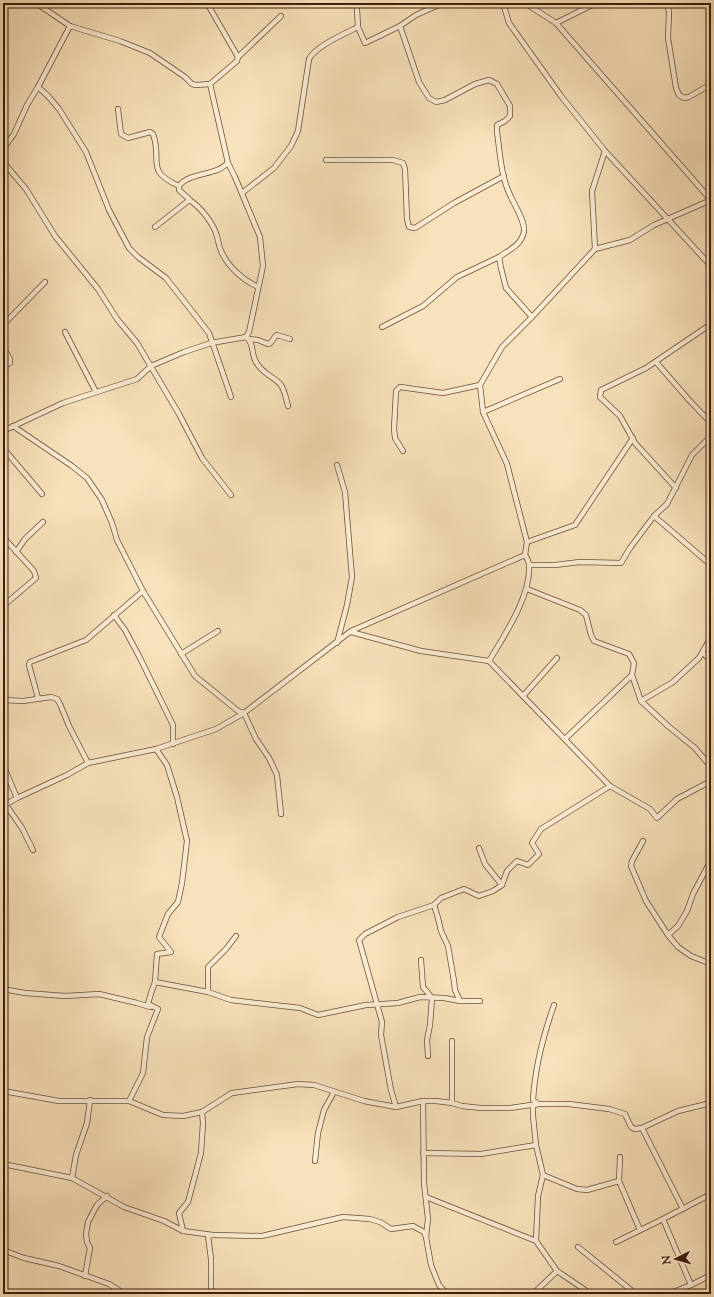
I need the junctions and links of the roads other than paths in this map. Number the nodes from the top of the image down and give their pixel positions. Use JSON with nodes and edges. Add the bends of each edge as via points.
{"nodes":[{"id":1,"x":36,"y":3,"type":"edge"},
{"id":2,"x":207,"y":3,"type":"edge"},
{"id":3,"x":355,"y":3,"type":"edge"},
{"id":4,"x":443,"y":3,"type":"edge"},
{"id":5,"x":503,"y":3,"type":"edge"},
{"id":6,"x":525,"y":3,"type":"edge"},
{"id":7,"x":596,"y":3,"type":"edge"},
{"id":8,"x":667,"y":3,"type":"edge"},
{"id":9,"x":281,"y":16,"type":"dead end"},
{"id":10,"x":556,"y":23,"type":"junction"},
{"id":11,"x":70,"y":26,"type":"junction"},
{"id":12,"x":400,"y":26,"type":"junction"},
{"id":13,"x":358,"y":27,"type":"junction"},
{"id":14,"x":238,"y":57,"type":"junction"},
{"id":15,"x":210,"y":84,"type":"junction"},
{"id":16,"x":711,"y":84,"type":"edge"},
{"id":17,"x":38,"y":87,"type":"junction"},
{"id":18,"x":118,"y":109,"type":"dead end"},
{"id":19,"x":3,"y":149,"type":"edge"},
{"id":20,"x":605,"y":151,"type":"junction"},
{"id":21,"x":326,"y":160,"type":"dead end"},
{"id":22,"x":3,"y":162,"type":"edge"},
{"id":23,"x":228,"y":164,"type":"junction"},
{"id":24,"x":504,"y":176,"type":"junction"},
{"id":25,"x":179,"y":186,"type":"junction"},
{"id":26,"x":242,"y":193,"type":"junction"},
{"id":27,"x":190,"y":200,"type":"junction"},
{"id":28,"x":711,"y":200,"type":"edge"},
{"id":29,"x":668,"y":219,"type":"junction"},
{"id":30,"x":155,"y":227,"type":"dead end"},
{"id":31,"x":595,"y":249,"type":"junction"},
{"id":32,"x":499,"y":257,"type":"junction"},
{"id":33,"x":711,"y":266,"type":"edge"},
{"id":34,"x":45,"y":282,"type":"dead end"},
{"id":35,"x":258,"y":287,"type":"junction"},
{"id":36,"x":532,"y":317,"type":"junction"},
{"id":37,"x":711,"y":324,"type":"edge"},
{"id":38,"x":3,"y":325,"type":"edge"},
{"id":39,"x":382,"y":327,"type":"dead end"},
{"id":40,"x":64,"y":332,"type":"dead end"},
{"id":41,"x":248,"y":338,"type":"junction"},
{"id":42,"x":290,"y":339,"type":"dead end"},
{"id":43,"x":211,"y":342,"type":"junction"},
{"id":44,"x":3,"y":347,"type":"edge"},
{"id":45,"x":656,"y":362,"type":"junction"},
{"id":46,"x":151,"y":366,"type":"junction"},
{"id":47,"x":3,"y":367,"type":"edge"},
{"id":48,"x":560,"y":379,"type":"dead end"},
{"id":49,"x":480,"y":385,"type":"junction"},
{"id":50,"x":96,"y":392,"type":"junction"},
{"id":51,"x":231,"y":397,"type":"dead end"},
{"id":52,"x":288,"y":406,"type":"dead end"},
{"id":53,"x":483,"y":412,"type":"junction"},
{"id":54,"x":711,"y":423,"type":"edge"},
{"id":55,"x":13,"y":426,"type":"junction"},
{"id":56,"x":3,"y":431,"type":"edge"},
{"id":57,"x":711,"y":436,"type":"edge"},
{"id":58,"x":633,"y":438,"type":"junction"},
{"id":59,"x":3,"y":448,"type":"edge"},
{"id":60,"x":403,"y":451,"type":"dead end"},
{"id":61,"x":337,"y":465,"type":"dead end"},
{"id":62,"x":676,"y":488,"type":"junction"},
{"id":63,"x":42,"y":494,"type":"dead end"},
{"id":64,"x":231,"y":495,"type":"dead end"},
{"id":65,"x":654,"y":516,"type":"junction"},
{"id":66,"x":43,"y":522,"type":"dead end"},
{"id":67,"x":3,"y":537,"type":"edge"},
{"id":68,"x":527,"y":542,"type":"junction"},
{"id":69,"x":16,"y":552,"type":"junction"},
{"id":70,"x":525,"y":554,"type":"junction"},
{"id":71,"x":711,"y":564,"type":"edge"},
{"id":72,"x":530,"y":566,"type":"junction"},
{"id":73,"x":526,"y":589,"type":"junction"},
{"id":74,"x":142,"y":591,"type":"junction"},
{"id":75,"x":3,"y":606,"type":"edge"},
{"id":76,"x":114,"y":615,"type":"junction"},
{"id":77,"x":218,"y":631,"type":"dead end"},
{"id":78,"x":351,"y":632,"type":"junction"},
{"id":79,"x":711,"y":637,"type":"edge"},
{"id":80,"x":337,"y":643,"type":"junction"},
{"id":81,"x":703,"y":653,"type":"junction"},
{"id":82,"x":181,"y":654,"type":"junction"},
{"id":83,"x":557,"y":658,"type":"dead end"},
{"id":84,"x":489,"y":661,"type":"junction"},
{"id":85,"x":711,"y":661,"type":"edge"},
{"id":86,"x":632,"y":675,"type":"junction"},
{"id":87,"x":523,"y":696,"type":"junction"},
{"id":88,"x":38,"y":698,"type":"junction"},
{"id":89,"x":3,"y":700,"type":"edge"},
{"id":90,"x":641,"y":701,"type":"junction"},
{"id":91,"x":244,"y":713,"type":"junction"},
{"id":92,"x":565,"y":739,"type":"junction"},
{"id":93,"x":173,"y":744,"type":"junction"},
{"id":94,"x":156,"y":749,"type":"junction"},
{"id":95,"x":3,"y":761,"type":"edge"},
{"id":96,"x":88,"y":763,"type":"junction"},
{"id":97,"x":711,"y":767,"type":"edge"},
{"id":98,"x":711,"y":782,"type":"edge"},
{"id":99,"x":610,"y":786,"type":"junction"},
{"id":100,"x":17,"y":798,"type":"junction"},
{"id":101,"x":5,"y":806,"type":"edge"},
{"id":102,"x":281,"y":814,"type":"dead end"},
{"id":103,"x":643,"y":841,"type":"dead end"},
{"id":104,"x":479,"y":848,"type":"dead end"},
{"id":105,"x":33,"y":850,"type":"dead end"},
{"id":106,"x":710,"y":864,"type":"edge"},
{"id":107,"x":502,"y":885,"type":"junction"},
{"id":108,"x":434,"y":905,"type":"junction"},
{"id":109,"x":668,"y":935,"type":"junction"},
{"id":110,"x":236,"y":936,"type":"dead end"},
{"id":111,"x":421,"y":960,"type":"dead end"},
{"id":112,"x":711,"y":964,"type":"edge"},
{"id":113,"x":155,"y":982,"type":"junction"},
{"id":114,"x":3,"y":989,"type":"edge"},
{"id":115,"x":208,"y":992,"type":"junction"},
{"id":116,"x":432,"y":998,"type":"junction"},
{"id":117,"x":460,"y":1001,"type":"junction"},
{"id":118,"x":480,"y":1001,"type":"dead end"},
{"id":119,"x":378,"y":1005,"type":"junction"},
{"id":120,"x":554,"y":1005,"type":"dead end"},
{"id":121,"x":158,"y":1010,"type":"junction"},
{"id":122,"x":452,"y":1041,"type":"dead end"},
{"id":123,"x":428,"y":1056,"type":"dead end"},
{"id":124,"x":3,"y":1091,"type":"edge"},
{"id":125,"x":334,"y":1092,"type":"junction"},
{"id":126,"x":90,"y":1100,"type":"junction"},
{"id":127,"x":129,"y":1101,"type":"junction"},
{"id":128,"x":423,"y":1101,"type":"junction"},
{"id":129,"x":711,"y":1103,"type":"edge"},
{"id":130,"x":452,"y":1104,"type":"junction"},
{"id":131,"x":538,"y":1104,"type":"junction"},
{"id":132,"x":396,"y":1107,"type":"junction"},
{"id":133,"x":202,"y":1112,"type":"junction"},
{"id":134,"x":642,"y":1128,"type":"junction"},
{"id":135,"x":536,"y":1145,"type":"junction"},
{"id":136,"x":423,"y":1153,"type":"junction"},
{"id":137,"x":620,"y":1156,"type":"dead end"},
{"id":138,"x":315,"y":1161,"type":"dead end"},
{"id":139,"x":3,"y":1164,"type":"edge"},
{"id":140,"x":543,"y":1175,"type":"junction"},
{"id":141,"x":72,"y":1178,"type":"junction"},
{"id":142,"x":619,"y":1181,"type":"junction"},
{"id":143,"x":711,"y":1194,"type":"edge"},
{"id":144,"x":106,"y":1196,"type":"junction"},
{"id":145,"x":426,"y":1197,"type":"junction"},
{"id":146,"x":683,"y":1209,"type":"junction"},
{"id":147,"x":663,"y":1219,"type":"junction"},
{"id":148,"x":640,"y":1230,"type":"junction"},
{"id":149,"x":183,"y":1231,"type":"junction"},
{"id":150,"x":213,"y":1235,"type":"junction"},
{"id":151,"x":426,"y":1237,"type":"junction"},
{"id":152,"x":536,"y":1241,"type":"junction"},
{"id":153,"x":616,"y":1242,"type":"dead end"},
{"id":154,"x":578,"y":1247,"type":"dead end"},
{"id":155,"x":3,"y":1250,"type":"edge"},
{"id":156,"x":557,"y":1271,"type":"junction"},
{"id":157,"x":711,"y":1275,"type":"edge"},
{"id":158,"x":84,"y":1276,"type":"junction"},
{"id":159,"x":690,"y":1286,"type":"junction"},
{"id":160,"x":125,"y":1294,"type":"edge"},
{"id":161,"x":211,"y":1294,"type":"edge"},
{"id":162,"x":447,"y":1294,"type":"edge"},
{"id":163,"x":532,"y":1294,"type":"edge"},
{"id":164,"x":591,"y":1294,"type":"edge"},
{"id":165,"x":636,"y":1294,"type":"edge"},
{"id":166,"x":668,"y":1294,"type":"edge"}],
"edges":[{"from":1,"to":11,"type":"street"},
{"from":2,"to":14,"type":"street"},
{"from":3,"to":13,"type":"street"},
{"from":4,"to":12,"type":"street","via":[[416,15]]},
{"from":5,"to":20,"type":"street","via":[[509,23],[561,96]]},
{"from":6,"to":10,"type":"street"},
{"from":7,"to":10,"type":"street"},
{"from":8,"to":16,"type":"street","via":[[668,38],[679,94],[684,98],[689,97]]},
{"from":9,"to":14,"type":"street"},
{"from":10,"to":28,"type":"street"},
{"from":11,"to":15,"type":"street","via":[[150,53],[192,84]]},
{"from":11,"to":17,"type":"street"},
{"from":12,"to":13,"type":"street","via":[[365,43]]},
{"from":12,"to":24,"type":"street","via":[[419,82],[429,98],[436,102],[445,100],[475,84],[489,80],[497,84],[510,106],[510,116],[497,125]]},
{"from":13,"to":26,"type":"street","via":[[337,37],[312,54],[309,59],[298,131],[291,146],[274,168]]},
{"from":14,"to":15,"type":"street","via":[[237,61]]},
{"from":15,"to":23,"type":"street"},
{"from":17,"to":19,"type":"street","via":[[14,134]]},
{"from":17,"to":43,"type":"street","via":[[59,109],[86,152],[109,210],[129,248],[166,278],[206,328]]},
{"from":18,"to":25,"type":"street","via":[[121,134],[128,138],[150,132],[157,151],[156,168],[159,174]]},
{"from":20,"to":29,"type":"street"},
{"from":20,"to":31,"type":"street","via":[[592,191]]},
{"from":21,"to":24,"type":"street","via":[[393,160],[403,163],[407,219],[409,227],[415,228]]},
{"from":22,"to":46,"type":"street","via":[[26,189],[55,236],[98,288]]},
{"from":23,"to":25,"type":"street","via":[[218,170],[191,178]]},
{"from":23,"to":26,"type":"street"},
{"from":24,"to":32,"type":"street","via":[[524,231],[518,245]]},
{"from":25,"to":27,"type":"street","via":[[179,190]]},
{"from":26,"to":35,"type":"street","via":[[260,237],[263,266]]},
{"from":27,"to":30,"type":"street"},
{"from":27,"to":35,"type":"street","via":[[197,205],[213,227],[221,252],[228,263],[247,282]]},
{"from":28,"to":29,"type":"street"},
{"from":29,"to":31,"type":"street","via":[[630,240]]},
{"from":29,"to":33,"type":"street"},
{"from":31,"to":36,"type":"street"},
{"from":32,"to":36,"type":"street","via":[[506,288]]},
{"from":32,"to":39,"type":"street","via":[[457,277],[423,306]]},
{"from":34,"to":38,"type":"street"},
{"from":35,"to":41,"type":"street"},
{"from":36,"to":49,"type":"street","via":[[502,347]]},
{"from":37,"to":45,"type":"street"},
{"from":40,"to":50,"type":"street"},
{"from":41,"to":42,"type":"street","via":[[268,344],[277,335]]},
{"from":41,"to":43,"type":"street"},
{"from":41,"to":52,"type":"street","via":[[255,361],[261,370],[280,385]]},
{"from":43,"to":46,"type":"street"},
{"from":43,"to":51,"type":"street"},
{"from":44,"to":47,"type":"street","via":[[10,363]]},
{"from":45,"to":54,"type":"street"},
{"from":45,"to":58,"type":"street","via":[[600,390],[600,397],[620,416]]},
{"from":46,"to":50,"type":"street","via":[[137,379]]},
{"from":46,"to":64,"type":"street","via":[[180,414],[202,458]]},
{"from":48,"to":53,"type":"street"},
{"from":49,"to":53,"type":"street"},
{"from":49,"to":60,"type":"street","via":[[443,393],[400,387],[396,391],[394,429],[395,438]]},
{"from":50,"to":55,"type":"street","via":[[63,403]]},
{"from":53,"to":68,"type":"street","via":[[507,464]]},
{"from":55,"to":56,"type":"street"},
{"from":55,"to":74,"type":"street","via":[[87,478],[102,500],[117,540]]},
{"from":57,"to":62,"type":"street","via":[[692,455]]},
{"from":58,"to":62,"type":"street"},
{"from":58,"to":68,"type":"street","via":[[575,525]]},
{"from":59,"to":63,"type":"street"},
{"from":61,"to":80,"type":"street","via":[[345,492],[352,577]]},
{"from":62,"to":65,"type":"street","via":[[667,504]]},
{"from":65,"to":71,"type":"street"},
{"from":65,"to":72,"type":"street","via":[[621,563],[580,562]]},
{"from":66,"to":69,"type":"street","via":[[25,539]]},
{"from":67,"to":69,"type":"street"},
{"from":68,"to":70,"type":"street"},
{"from":69,"to":75,"type":"street","via":[[34,571],[36,578]]},
{"from":70,"to":72,"type":"street"},
{"from":70,"to":78,"type":"street"},
{"from":72,"to":73,"type":"street"},
{"from":73,"to":84,"type":"street","via":[[510,626]]},
{"from":73,"to":86,"type":"street","via":[[580,610],[586,615],[594,641],[629,654],[634,663]]},
{"from":74,"to":76,"type":"street"},
{"from":74,"to":82,"type":"street"},
{"from":76,"to":88,"type":"street","via":[[86,640],[30,662]]},
{"from":76,"to":93,"type":"street","via":[[139,656],[173,725]]},
{"from":77,"to":82,"type":"street"},
{"from":78,"to":80,"type":"street"},
{"from":78,"to":84,"type":"street","via":[[421,651]]},
{"from":79,"to":81,"type":"street"},
{"from":80,"to":91,"type":"street"},
{"from":81,"to":85,"type":"street"},
{"from":81,"to":90,"type":"street","via":[[673,682]]},
{"from":82,"to":91,"type":"street","via":[[195,676],[238,711]]},
{"from":83,"to":87,"type":"street"},
{"from":84,"to":87,"type":"street"},
{"from":86,"to":90,"type":"street"},
{"from":86,"to":92,"type":"street"},
{"from":87,"to":92,"type":"street"},
{"from":88,"to":89,"type":"street"},
{"from":88,"to":96,"type":"street","via":[[57,699]]},
{"from":90,"to":97,"type":"street","via":[[696,748]]},
{"from":91,"to":93,"type":"street","via":[[216,729]]},
{"from":91,"to":102,"type":"street","via":[[277,775]]},
{"from":92,"to":99,"type":"street"},
{"from":93,"to":94,"type":"street"},
{"from":94,"to":96,"type":"street"},
{"from":94,"to":113,"type":"street","via":[[166,765],[177,797],[187,840],[178,902],[168,914],[159,936],[171,952],[157,954]]},
{"from":95,"to":100,"type":"street"},
{"from":96,"to":100,"type":"street"},
{"from":98,"to":99,"type":"street","via":[[677,799],[657,818],[650,809]]},
{"from":99,"to":107,"type":"street","via":[[541,829],[532,843],[539,854],[528,865],[517,861],[507,870]]},
{"from":100,"to":101,"type":"street"},
{"from":101,"to":105,"type":"street","via":[[22,828]]},
{"from":103,"to":109,"type":"street","via":[[631,866],[646,901]]},
{"from":104,"to":107,"type":"street","via":[[485,864]]},
{"from":106,"to":109,"type":"street","via":[[693,894],[687,911],[678,926]]},
{"from":107,"to":108,"type":"street","via":[[479,896],[464,889],[441,898]]},
{"from":108,"to":117,"type":"street","via":[[448,946],[455,990]]},
{"from":108,"to":119,"type":"street","via":[[398,917],[358,940]]},
{"from":109,"to":112,"type":"street","via":[[678,947],[691,956]]},
{"from":110,"to":115,"type":"street","via":[[208,967]]},
{"from":111,"to":116,"type":"street","via":[[423,987]]},
{"from":113,"to":115,"type":"street"},
{"from":113,"to":121,"type":"street","via":[[148,1004]]},
{"from":114,"to":121,"type":"street","via":[[65,996],[99,994]]},
{"from":115,"to":119,"type":"street","via":[[231,1000],[300,1008],[318,1015]]},
{"from":116,"to":117,"type":"street"},
{"from":116,"to":119,"type":"street","via":[[420,997]]},
{"from":116,"to":123,"type":"street","via":[[427,1040]]},
{"from":117,"to":118,"type":"street"},
{"from":119,"to":132,"type":"street","via":[[382,1022],[381,1035]]},
{"from":120,"to":131,"type":"street","via":[[544,1035],[534,1081],[533,1100]]},
{"from":121,"to":127,"type":"street","via":[[147,1037],[143,1073]]},
{"from":122,"to":130,"type":"street"},
{"from":124,"to":126,"type":"street","via":[[59,1100]]},
{"from":125,"to":132,"type":"street"},
{"from":125,"to":133,"type":"street","via":[[314,1085],[298,1084],[232,1093]]},
{"from":125,"to":138,"type":"street","via":[[324,1110]]},
{"from":126,"to":127,"type":"street"},
{"from":126,"to":141,"type":"street","via":[[87,1123],[76,1155]]},
{"from":127,"to":133,"type":"street","via":[[163,1115],[183,1116]]},
{"from":128,"to":130,"type":"street"},
{"from":128,"to":132,"type":"street"},
{"from":128,"to":136,"type":"street"},
{"from":129,"to":134,"type":"street","via":[[678,1111]]},
{"from":130,"to":131,"type":"street","via":[[481,1108],[510,1108]]},
{"from":131,"to":134,"type":"street","via":[[569,1104],[608,1109],[625,1114],[631,1127]]},
{"from":131,"to":135,"type":"street","via":[[533,1106]]},
{"from":133,"to":149,"type":"street","via":[[201,1153],[188,1202],[179,1213]]},
{"from":134,"to":146,"type":"street"},
{"from":135,"to":136,"type":"street","via":[[481,1154]]},
{"from":135,"to":140,"type":"street"},
{"from":136,"to":145,"type":"street"},
{"from":137,"to":142,"type":"street"},
{"from":139,"to":141,"type":"street"},
{"from":140,"to":142,"type":"street","via":[[577,1189],[587,1190]]},
{"from":140,"to":152,"type":"street","via":[[538,1196]]},
{"from":141,"to":144,"type":"street"},
{"from":142,"to":148,"type":"street"},
{"from":143,"to":146,"type":"street"},
{"from":144,"to":149,"type":"street","via":[[124,1207],[164,1221]]},
{"from":144,"to":158,"type":"street","via":[[97,1205],[88,1222],[86,1234],[90,1248]]},
{"from":145,"to":151,"type":"street"},
{"from":145,"to":152,"type":"street"},
{"from":146,"to":147,"type":"street"},
{"from":147,"to":148,"type":"street"},
{"from":147,"to":159,"type":"street"},
{"from":148,"to":153,"type":"street"},
{"from":149,"to":150,"type":"street"},
{"from":150,"to":151,"type":"street","via":[[262,1236],[343,1217],[370,1219],[391,1229],[413,1226],[424,1232]]},
{"from":150,"to":161,"type":"street","via":[[208,1236]]},
{"from":151,"to":162,"type":"street","via":[[431,1265],[439,1285]]},
{"from":152,"to":156,"type":"street"},
{"from":154,"to":165,"type":"street"},
{"from":155,"to":158,"type":"street","via":[[24,1258],[60,1266]]},
{"from":156,"to":163,"type":"street"},
{"from":156,"to":164,"type":"street"},
{"from":157,"to":159,"type":"street"},
{"from":158,"to":160,"type":"street","via":[[108,1284]]},
{"from":159,"to":166,"type":"street"}]}
